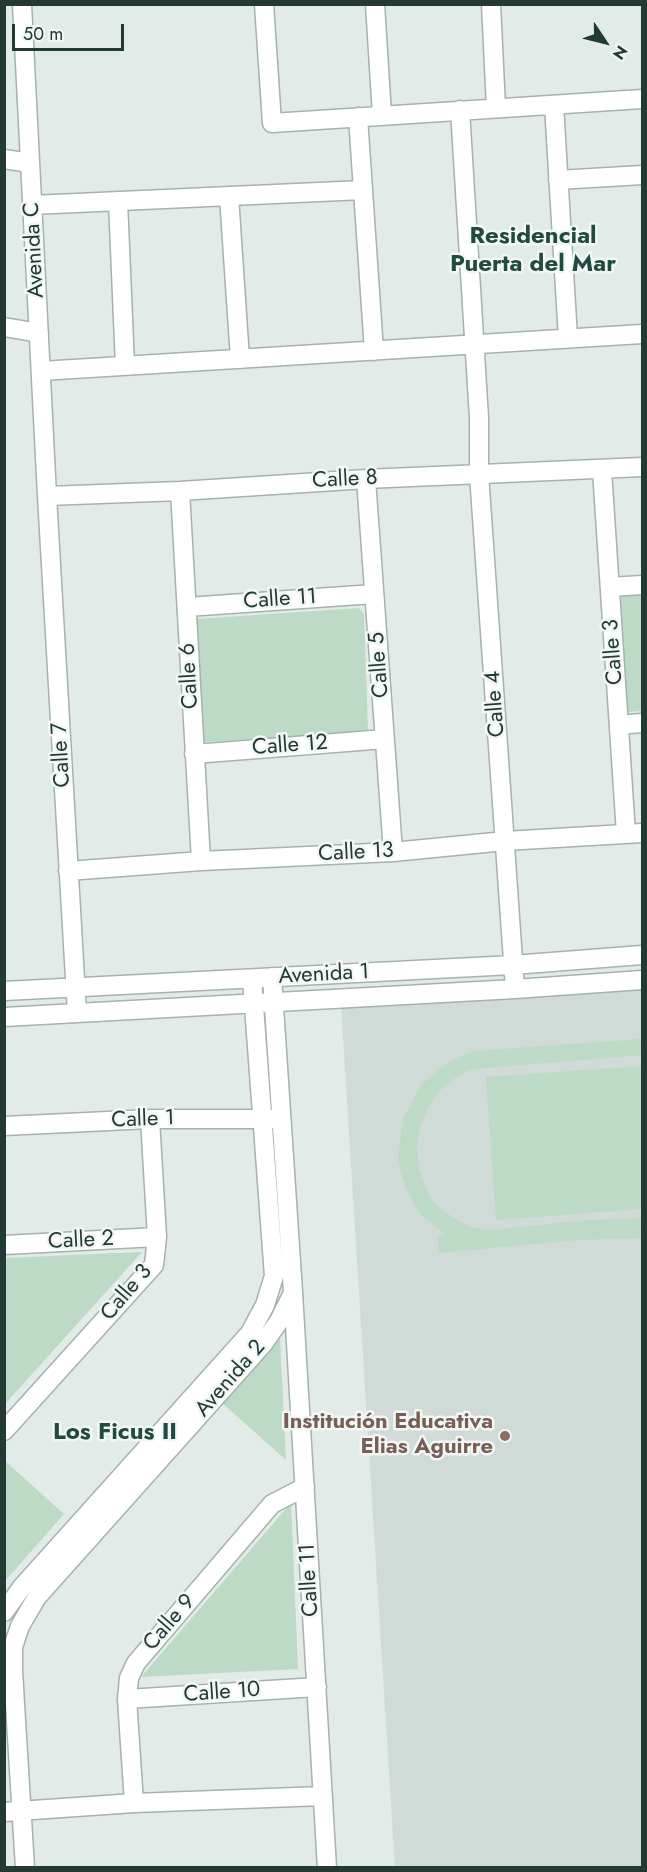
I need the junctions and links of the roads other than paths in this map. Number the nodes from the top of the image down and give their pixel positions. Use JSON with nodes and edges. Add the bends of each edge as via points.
{"nodes":[{"id":1,"x":22,"y":4,"type":"edge"},
{"id":2,"x":264,"y":4,"type":"edge"},
{"id":3,"x":375,"y":4,"type":"edge"},
{"id":4,"x":491,"y":4,"type":"edge"},
{"id":5,"x":642,"y":99,"type":"edge"},
{"id":6,"x":554,"y":105,"type":"junction"},
{"id":7,"x":496,"y":108,"type":"junction"},
{"id":8,"x":460,"y":110,"type":"junction"},
{"id":9,"x":382,"y":116,"type":"junction"},
{"id":10,"x":358,"y":117,"type":"junction"},
{"id":11,"x":4,"y":159,"type":"edge"},
{"id":12,"x":30,"y":163,"type":"junction"},
{"id":13,"x":642,"y":175,"type":"edge"},
{"id":14,"x":558,"y":180,"type":"junction"},
{"id":15,"x":363,"y":190,"type":"junction"},
{"id":16,"x":229,"y":196,"type":"junction"},
{"id":17,"x":118,"y":201,"type":"junction"},
{"id":18,"x":32,"y":206,"type":"junction"},
{"id":19,"x":4,"y":327,"type":"edge"},
{"id":20,"x":39,"y":333,"type":"junction"},
{"id":21,"x":642,"y":334,"type":"edge"},
{"id":22,"x":568,"y":338,"type":"junction"},
{"id":23,"x":474,"y":345,"type":"junction"},
{"id":24,"x":374,"y":351,"type":"junction"},
{"id":25,"x":240,"y":360,"type":"junction"},
{"id":26,"x":125,"y":366,"type":"junction"},
{"id":27,"x":41,"y":371,"type":"junction"},
{"id":28,"x":642,"y":467,"type":"edge"},
{"id":29,"x":602,"y":470,"type":"junction"},
{"id":30,"x":479,"y":474,"type":"junction"},
{"id":31,"x":366,"y":479,"type":"junction"},
{"id":32,"x":180,"y":491,"type":"junction"},
{"id":33,"x":47,"y":496,"type":"junction"},
{"id":34,"x":642,"y":585,"type":"edge"},
{"id":35,"x":610,"y":587,"type":"junction"},
{"id":36,"x":374,"y":594,"type":"junction"},
{"id":37,"x":187,"y":607,"type":"junction"},
{"id":38,"x":642,"y":723,"type":"edge"},
{"id":39,"x":619,"y":725,"type":"junction"},
{"id":40,"x":385,"y":739,"type":"junction"},
{"id":41,"x":194,"y":753,"type":"junction"},
{"id":42,"x":634,"y":834,"type":"edge"},
{"id":43,"x":506,"y":842,"type":"junction"},
{"id":44,"x":393,"y":852,"type":"junction"},
{"id":45,"x":201,"y":861,"type":"junction"},
{"id":46,"x":68,"y":871,"type":"junction"},
{"id":47,"x":642,"y":955,"type":"edge"},
{"id":48,"x":513,"y":965,"type":"junction"},
{"id":49,"x":272,"y":977,"type":"junction"},
{"id":50,"x":252,"y":979,"type":"junction"},
{"id":51,"x":642,"y":980,"type":"edge"},
{"id":52,"x":77,"y":988,"type":"junction"},
{"id":53,"x":515,"y":989,"type":"junction"},
{"id":54,"x":4,"y":991,"type":"edge"},
{"id":55,"x":273,"y":1002,"type":"junction"},
{"id":56,"x":254,"y":1004,"type":"junction"},
{"id":57,"x":77,"y":1013,"type":"junction"},
{"id":58,"x":4,"y":1017,"type":"edge"},
{"id":59,"x":150,"y":1119,"type":"junction"},
{"id":60,"x":262,"y":1119,"type":"junction"},
{"id":61,"x":281,"y":1119,"type":"junction"},
{"id":62,"x":4,"y":1126,"type":"edge"},
{"id":63,"x":157,"y":1236,"type":"junction"},
{"id":64,"x":4,"y":1245,"type":"edge"},
{"id":65,"x":293,"y":1292,"type":"junction"},
{"id":66,"x":4,"y":1431,"type":"edge"},
{"id":67,"x":305,"y":1487,"type":"junction"},
{"id":68,"x":4,"y":1612,"type":"edge"},
{"id":69,"x":9,"y":1671,"type":"edge"},
{"id":70,"x":316,"y":1687,"type":"junction"},
{"id":71,"x":127,"y":1699,"type":"junction"},
{"id":72,"x":323,"y":1796,"type":"junction"},
{"id":73,"x":134,"y":1803,"type":"junction"},
{"id":74,"x":14,"y":1811,"type":"edge"},
{"id":75,"x":25,"y":1868,"type":"edge"},
{"id":76,"x":327,"y":1868,"type":"edge"}],
"edges":[{"from":1,"to":12,"type":"street","name":"Avenida C"},
{"from":2,"to":10,"type":"street","via":[[272,123]]},
{"from":3,"to":9,"type":"street"},
{"from":4,"to":7,"type":"street"},
{"from":5,"to":6,"type":"street"},
{"from":6,"to":7,"type":"street"},
{"from":6,"to":14,"type":"street"},
{"from":7,"to":8,"type":"street"},
{"from":8,"to":9,"type":"street"},
{"from":8,"to":23,"type":"street","name":"Calle 4"},
{"from":9,"to":10,"type":"street"},
{"from":10,"to":15,"type":"street"},
{"from":11,"to":12,"type":"street"},
{"from":12,"to":18,"type":"street","name":"Avenida C"},
{"from":13,"to":14,"type":"street"},
{"from":14,"to":22,"type":"street"},
{"from":15,"to":16,"type":"street"},
{"from":15,"to":24,"type":"street"},
{"from":16,"to":17,"type":"street"},
{"from":16,"to":25,"type":"street"},
{"from":17,"to":18,"type":"street"},
{"from":17,"to":26,"type":"street"},
{"from":18,"to":20,"type":"street","name":"Avenida C"},
{"from":19,"to":20,"type":"street"},
{"from":20,"to":27,"type":"street","name":"Avenida C"},
{"from":21,"to":22,"type":"street"},
{"from":22,"to":23,"type":"street"},
{"from":23,"to":24,"type":"street"},
{"from":23,"to":30,"type":"street","name":"Calle 4"},
{"from":24,"to":25,"type":"street"},
{"from":25,"to":26,"type":"street"},
{"from":26,"to":27,"type":"street"},
{"from":27,"to":33,"type":"street","name":"Avenida C"},
{"from":28,"to":29,"type":"street","name":"Calle 8"},
{"from":29,"to":30,"type":"street","name":"Calle 8"},
{"from":29,"to":35,"type":"street","name":"Calle 3"},
{"from":30,"to":31,"type":"street","name":"Calle 8"},
{"from":30,"to":43,"type":"street","name":"Calle 4"},
{"from":31,"to":32,"type":"street","name":"Calle 8"},
{"from":31,"to":36,"type":"street","name":"Calle 5"},
{"from":32,"to":33,"type":"street","name":"Calle 8"},
{"from":32,"to":37,"type":"street","name":"Calle 6"},
{"from":33,"to":46,"type":"street","name":"Calle 7"},
{"from":34,"to":35,"type":"street"},
{"from":35,"to":39,"type":"street","name":"Calle 3"},
{"from":36,"to":37,"type":"street","name":"Calle 11"},
{"from":36,"to":40,"type":"street","name":"Calle 5"},
{"from":37,"to":41,"type":"street","name":"Calle 6"},
{"from":38,"to":39,"type":"street"},
{"from":39,"to":42,"type":"street","name":"Calle 3"},
{"from":40,"to":41,"type":"street","name":"Calle 12"},
{"from":40,"to":44,"type":"street","name":"Calle 5"},
{"from":41,"to":45,"type":"street","name":"Calle 6"},
{"from":42,"to":43,"type":"street","name":"Calle 13"},
{"from":43,"to":44,"type":"street","name":"Calle 13"},
{"from":43,"to":48,"type":"street","name":"Calle 4"},
{"from":44,"to":45,"type":"street","name":"Calle 13"},
{"from":45,"to":46,"type":"street","name":"Calle 13"},
{"from":46,"to":52,"type":"street","name":"Calle 7"},
{"from":47,"to":48,"type":"street","name":"Avenida 1"},
{"from":48,"to":49,"type":"street","name":"Avenida 1"},
{"from":48,"to":53,"type":"street","name":"Calle 4"},
{"from":49,"to":50,"type":"street","name":"Avenida 1"},
{"from":49,"to":55,"type":"street","name":"Avenida 2"},
{"from":50,"to":52,"type":"street","name":"Avenida 1"},
{"from":50,"to":56,"type":"street","name":"Avenida 2"},
{"from":51,"to":53,"type":"street","name":"Avenida 1"},
{"from":52,"to":54,"type":"street","name":"Avenida 1"},
{"from":52,"to":57,"type":"street","name":"Calle 7"},
{"from":53,"to":55,"type":"street","name":"Avenida 1"},
{"from":55,"to":56,"type":"street","name":"Avenida 1"},
{"from":55,"to":61,"type":"street","name":"Avenida 2"},
{"from":56,"to":57,"type":"street","name":"Avenida 1"},
{"from":56,"to":60,"type":"street","name":"Avenida 2"},
{"from":57,"to":58,"type":"street","name":"Avenida 1"},
{"from":59,"to":60,"type":"street","name":"Calle 1"},
{"from":59,"to":62,"type":"street","name":"Calle 1"},
{"from":59,"to":63,"type":"street","name":"Calle 3"},
{"from":60,"to":61,"type":"street","name":"Calle 1"},
{"from":60,"to":68,"type":"street","name":"Avenida 2","via":[[274,1276],[265,1305],[250,1333],[22,1587]]},
{"from":61,"to":65,"type":"street","name":"Avenida 2"},
{"from":63,"to":64,"type":"street","name":"Calle 2"},
{"from":63,"to":66,"type":"street","name":"Calle 3","via":[[154,1265],[144,1278]]},
{"from":65,"to":67,"type":"street","name":"Calle 11"},
{"from":65,"to":69,"type":"street","name":"Avenida 2","via":[[263,1344],[37,1597],[20,1626]]},
{"from":67,"to":70,"type":"street","name":"Calle 11"},
{"from":67,"to":71,"type":"street","name":"Calle 9","via":[[272,1504],[136,1663],[129,1678]]},
{"from":69,"to":74,"type":"street","name":"Avenida 2"},
{"from":70,"to":71,"type":"street","name":"Calle 10"},
{"from":70,"to":72,"type":"street","name":"Calle 11"},
{"from":71,"to":73,"type":"street","name":"Calle 9"},
{"from":72,"to":73,"type":"street"},
{"from":72,"to":76,"type":"street","name":"Calle 11"},
{"from":73,"to":74,"type":"street"},
{"from":74,"to":75,"type":"street","name":"Avenida 2"}]}
